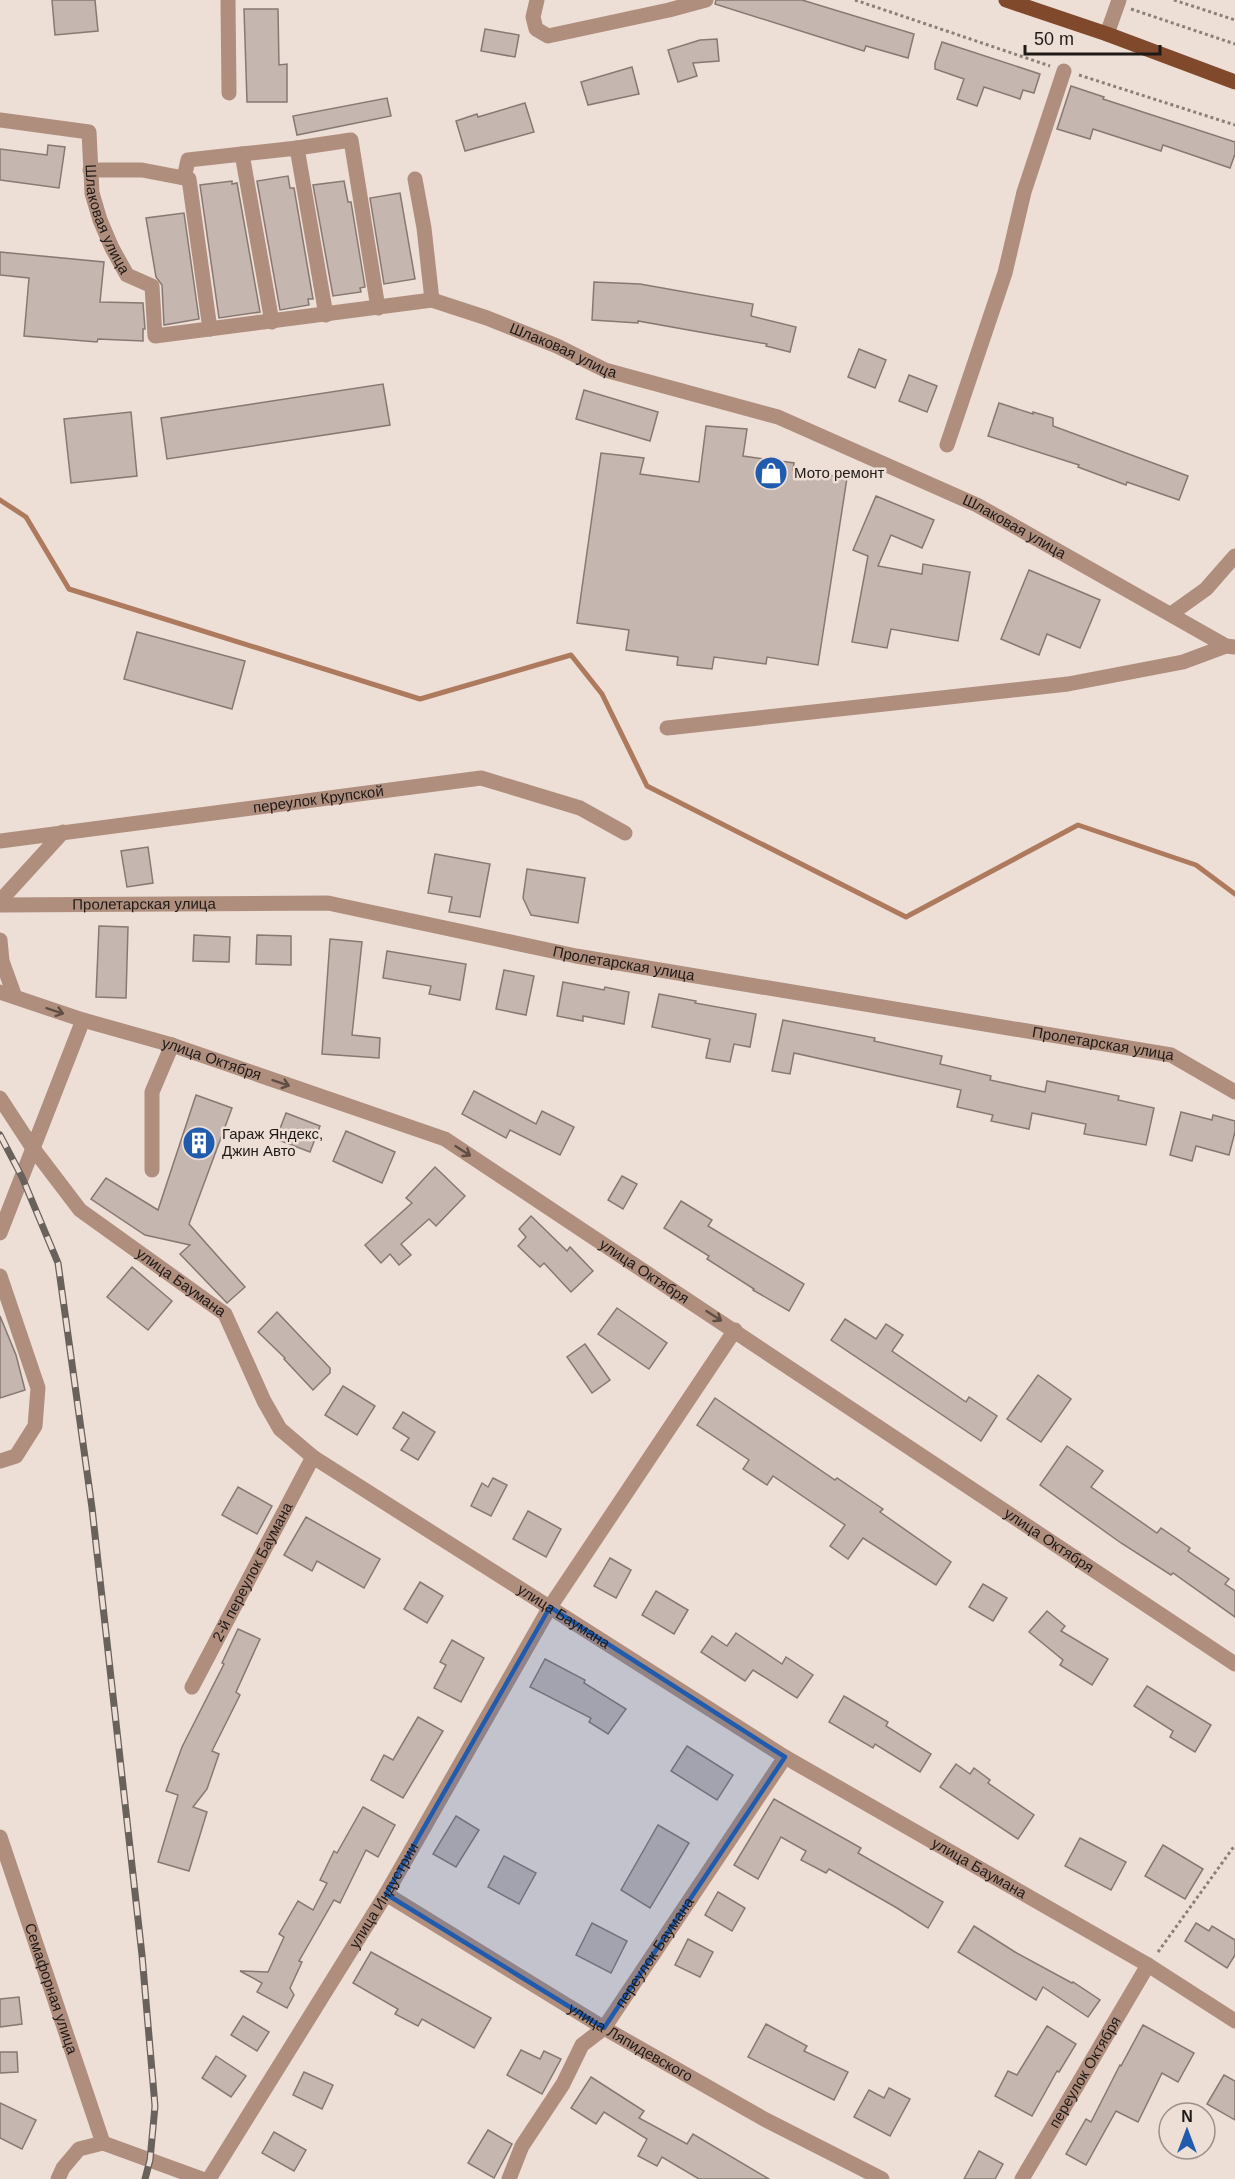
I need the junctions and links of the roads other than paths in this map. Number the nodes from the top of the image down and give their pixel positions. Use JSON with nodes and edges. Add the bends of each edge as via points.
{"nodes":[{"id":1,"x":228,"y":0,"type":"edge"},
{"id":2,"x":537,"y":0,"type":"edge"},
{"id":3,"x":706,"y":0,"type":"edge"},
{"id":4,"x":1006,"y":0,"type":"edge"},
{"id":5,"x":1119,"y":2,"type":"edge"},
{"id":6,"x":1107,"y":34,"type":"junction"},
{"id":7,"x":1064,"y":71,"type":"road end"},
{"id":8,"x":1235,"y":82,"type":"edge"},
{"id":9,"x":229,"y":93,"type":"dead end"},
{"id":10,"x":0,"y":120,"type":"edge"},
{"id":11,"x":297,"y":148,"type":"junction"},
{"id":12,"x":242,"y":154,"type":"junction"},
{"id":13,"x":90,"y":170,"type":"junction"},
{"id":14,"x":184,"y":178,"type":"junction"},
{"id":15,"x":416,"y":179,"type":"dead end"},
{"id":16,"x":432,"y":300,"type":"junction"},
{"id":17,"x":378,"y":308,"type":"junction"},
{"id":18,"x":326,"y":315,"type":"junction"},
{"id":19,"x":272,"y":322,"type":"junction"},
{"id":20,"x":210,"y":329,"type":"junction"},
{"id":21,"x":947,"y":445,"type":"dead end"},
{"id":22,"x":1235,"y":556,"type":"edge"},
{"id":23,"x":1171,"y":614,"type":"junction"},
{"id":24,"x":1231,"y":646,"type":"edge"},
{"id":25,"x":667,"y":728,"type":"dead end"},
{"id":26,"x":63,"y":832,"type":"junction"},
{"id":27,"x":625,"y":833,"type":"dead end"},
{"id":28,"x":0,"y":841,"type":"edge"},
{"id":29,"x":0,"y":903,"type":"edge"},
{"id":30,"x":0,"y":940,"type":"edge"},
{"id":31,"x":7,"y":995,"type":"edge"},
{"id":32,"x":83,"y":1020,"type":"junction"},
{"id":33,"x":172,"y":1045,"type":"junction"},
{"id":34,"x":1235,"y":1092,"type":"edge"},
{"id":35,"x":0,"y":1098,"type":"edge"},
{"id":36,"x":32,"y":1147,"type":"junction"},
{"id":37,"x":152,"y":1170,"type":"dead end"},
{"id":38,"x":0,"y":1233,"type":"edge"},
{"id":39,"x":0,"y":1276,"type":"edge"},
{"id":40,"x":735,"y":1330,"type":"junction"},
{"id":41,"x":313,"y":1457,"type":"junction"},
{"id":42,"x":0,"y":1461,"type":"edge"},
{"id":43,"x":550,"y":1607,"type":"junction"},
{"id":44,"x":1235,"y":1664,"type":"edge"},
{"id":45,"x":192,"y":1687,"type":"dead end"},
{"id":46,"x":785,"y":1757,"type":"junction"},
{"id":47,"x":0,"y":1837,"type":"edge"},
{"id":48,"x":386,"y":1894,"type":"junction"},
{"id":49,"x":1148,"y":1965,"type":"junction"},
{"id":50,"x":1235,"y":2021,"type":"edge"},
{"id":51,"x":603,"y":2028,"type":"junction"},
{"id":52,"x":103,"y":2143,"type":"junction"},
{"id":53,"x":58,"y":2179,"type":"edge"},
{"id":54,"x":202,"y":2179,"type":"edge"},
{"id":55,"x":209,"y":2179,"type":"edge"},
{"id":56,"x":508,"y":2179,"type":"edge"},
{"id":57,"x":882,"y":2179,"type":"edge"},
{"id":58,"x":1022,"y":2179,"type":"edge"}],
"edges":[{"from":1,"to":9,"type":"street"},
{"from":2,"to":3,"type":"street","via":[[533,17],[536,29],[548,36]]},
{"from":4,"to":6,"type":"main road"},
{"from":5,"to":6,"type":"street"},
{"from":6,"to":8,"type":"main road"},
{"from":7,"to":21,"type":"street","via":[[1023,192],[1005,273]]},
{"from":10,"to":13,"type":"street","name":"Шлаковая улица","via":[[89,132]]},
{"from":11,"to":12,"type":"street"},
{"from":11,"to":17,"type":"street","via":[[351,140]]},
{"from":11,"to":18,"type":"street"},
{"from":12,"to":14,"type":"street","via":[[188,160]]},
{"from":12,"to":19,"type":"street"},
{"from":13,"to":14,"type":"street","via":[[142,170]]},
{"from":13,"to":20,"type":"street","name":"Шлаковая улица","via":[[92,193],[112,248],[127,275],[152,286],[155,336]]},
{"from":14,"to":20,"type":"street","via":[[189,179]]},
{"from":15,"to":16,"type":"street"},
{"from":16,"to":17,"type":"street","name":"Шлаковая улица"},
{"from":16,"to":23,"type":"street","name":"Шлаковая улица","via":[[488,318],[605,370],[778,417],[977,505]]},
{"from":17,"to":18,"type":"street","name":"Шлаковая улица"},
{"from":18,"to":19,"type":"street","name":"Шлаковая улица"},
{"from":19,"to":20,"type":"street","name":"Шлаковая улица"},
{"from":22,"to":23,"type":"street","via":[[1206,589]]},
{"from":23,"to":24,"type":"street","name":"Шлаковая улица"},
{"from":24,"to":25,"type":"street","via":[[1183,662],[1068,684]]},
{"from":26,"to":27,"type":"street","name":"переулок Крупской","via":[[481,778],[580,808]]},
{"from":26,"to":28,"type":"street","name":"переулок Крупской"},
{"from":26,"to":29,"type":"street"},
{"from":29,"to":34,"type":"street","name":"Пролетарская улица","via":[[328,903],[576,956],[1171,1055]]},
{"from":30,"to":31,"type":"street"},
{"from":31,"to":32,"type":"street","name":"улица Октября","one_way":true},
{"from":32,"to":33,"type":"street","name":"улица Октября"},
{"from":32,"to":36,"type":"street"},
{"from":33,"to":37,"type":"street","via":[[152,1092]]},
{"from":33,"to":40,"type":"street","name":"улица Октября","one_way":true,"via":[[446,1139]]},
{"from":35,"to":36,"type":"street","name":"улица Баумана"},
{"from":36,"to":38,"type":"street"},
{"from":36,"to":41,"type":"street","name":"улица Баумана","via":[[80,1210],[225,1314],[280,1429]]},
{"from":39,"to":42,"type":"street","via":[[38,1388],[35,1426],[16,1456]]},
{"from":40,"to":43,"type":"street","name":"улица Индустрии"},
{"from":40,"to":44,"type":"street","name":"улица Октября"},
{"from":41,"to":43,"type":"street","name":"улица Баумана"},
{"from":41,"to":45,"type":"street","name":"2-й переулок Баумана"},
{"from":43,"to":46,"type":"street","name":"улица Баумана"},
{"from":43,"to":48,"type":"street","name":"улица Индустрии"},
{"from":46,"to":49,"type":"street","name":"улица Баумана"},
{"from":46,"to":51,"type":"street","name":"переулок Баумана"},
{"from":47,"to":52,"type":"street","name":"Семафорная улица"},
{"from":48,"to":51,"type":"street","name":"улица Ляпидевского"},
{"from":48,"to":55,"type":"street","name":"улица Индустрии"},
{"from":49,"to":50,"type":"street","name":"улица Баумана"},
{"from":49,"to":58,"type":"street","name":"переулок Октября"},
{"from":51,"to":56,"type":"street","name":"переулок Баумана","via":[[582,2045],[563,2084],[522,2146]]},
{"from":51,"to":57,"type":"street","name":"улица Ляпидевского","via":[[764,2119]]},
{"from":52,"to":53,"type":"street","via":[[79,2149]]},
{"from":52,"to":54,"type":"street"}]}
